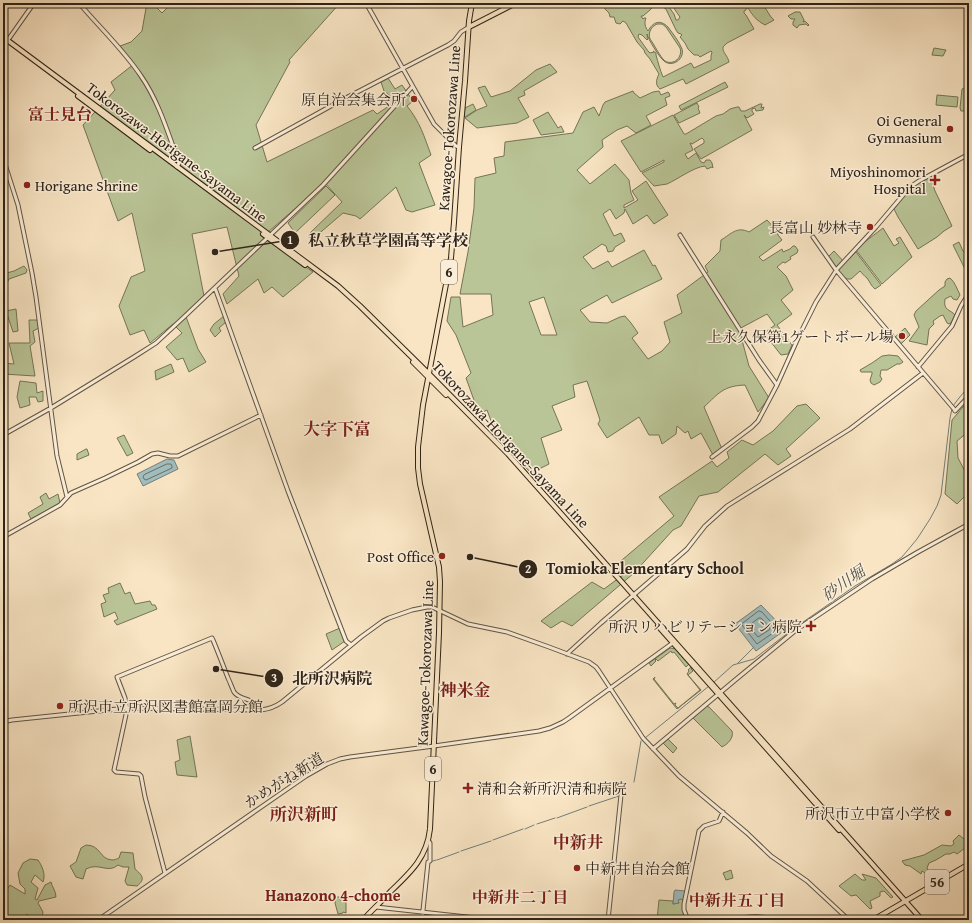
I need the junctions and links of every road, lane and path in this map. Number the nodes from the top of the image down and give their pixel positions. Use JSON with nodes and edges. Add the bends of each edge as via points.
{"nodes":[{"id":1,"x":34,"y":3,"type":"edge"},
{"id":2,"x":79,"y":3,"type":"edge"},
{"id":3,"x":366,"y":3,"type":"edge"},
{"id":4,"x":472,"y":3,"type":"edge"},
{"id":5,"x":516,"y":3,"type":"edge"},
{"id":6,"x":469,"y":27,"type":"junction"},
{"id":7,"x":3,"y":37,"type":"edge"},
{"id":8,"x":6,"y":41,"type":"edge"},
{"id":9,"x":3,"y":47,"type":"edge"},
{"id":10,"x":403,"y":69,"type":"junction"},
{"id":11,"x":412,"y":87,"type":"junction"},
{"id":12,"x":459,"y":147,"type":"junction"},
{"id":13,"x":255,"y":148,"type":"dead end"},
{"id":14,"x":969,"y":154,"type":"edge"},
{"id":15,"x":3,"y":158,"type":"edge"},
{"id":16,"x":177,"y":167,"type":"junction"},
{"id":17,"x":680,"y":235,"type":"dead end"},
{"id":18,"x":269,"y":236,"type":"junction"},
{"id":19,"x":813,"y":238,"type":"dead end"},
{"id":20,"x":836,"y":270,"type":"junction"},
{"id":21,"x":215,"y":288,"type":"junction"},
{"id":22,"x":969,"y":293,"type":"edge"},
{"id":23,"x":918,"y":367,"type":"junction"},
{"id":24,"x":923,"y":374,"type":"junction"},
{"id":25,"x":429,"y":376,"type":"junction"},
{"id":26,"x":777,"y":385,"type":"junction"},
{"id":27,"x":969,"y":396,"type":"edge"},
{"id":28,"x":51,"y":408,"type":"junction"},
{"id":29,"x":261,"y":415,"type":"junction"},
{"id":30,"x":3,"y":435,"type":"edge"},
{"id":31,"x":712,"y":457,"type":"dead end"},
{"id":32,"x":67,"y":497,"type":"junction"},
{"id":33,"x":969,"y":524,"type":"edge"},
{"id":34,"x":3,"y":537,"type":"edge"},
{"id":35,"x":633,"y":596,"type":"junction"},
{"id":36,"x":440,"y":610,"type":"junction"},
{"id":37,"x":674,"y":642,"type":"junction"},
{"id":38,"x":351,"y":645,"type":"junction"},
{"id":39,"x":567,"y":654,"type":"junction"},
{"id":40,"x":610,"y":688,"type":"junction"},
{"id":41,"x":720,"y":693,"type":"junction"},
{"id":42,"x":127,"y":708,"type":"junction"},
{"id":43,"x":257,"y":710,"type":"junction"},
{"id":44,"x":3,"y":723,"type":"edge"},
{"id":45,"x":434,"y":746,"type":"junction"},
{"id":46,"x":654,"y":749,"type":"junction"},
{"id":47,"x":621,"y":795,"type":"dead end"},
{"id":48,"x":723,"y":812,"type":"junction"},
{"id":49,"x":428,"y":840,"type":"junction"},
{"id":50,"x":969,"y":864,"type":"edge"},
{"id":51,"x":165,"y":873,"type":"junction"},
{"id":52,"x":904,"y":902,"type":"junction"},
{"id":53,"x":376,"y":907,"type":"junction"},
{"id":54,"x":422,"y":913,"type":"junction"},
{"id":55,"x":98,"y":920,"type":"edge"},
{"id":56,"x":363,"y":920,"type":"edge"},
{"id":57,"x":422,"y":920,"type":"edge"},
{"id":58,"x":494,"y":920,"type":"edge"},
{"id":59,"x":608,"y":920,"type":"edge"},
{"id":60,"x":688,"y":920,"type":"edge"},
{"id":61,"x":734,"y":920,"type":"edge"},
{"id":62,"x":775,"y":920,"type":"edge"},
{"id":63,"x":849,"y":920,"type":"edge"},
{"id":64,"x":873,"y":920,"type":"edge"},
{"id":65,"x":919,"y":920,"type":"edge"},
{"id":66,"x":922,"y":920,"type":"edge"}],
"edges":[{"from":1,"to":8,"type":"street"},
{"from":2,"to":16,"type":"street","via":[[141,76],[163,119],[179,162]]},
{"from":3,"to":10,"type":"street"},
{"from":4,"to":6,"type":"main road","name":"Kawagoe-Tokorozawa Line","number":"6"},
{"from":5,"to":6,"type":"main road"},
{"from":6,"to":10,"type":"street","via":[[448,45]]},
{"from":6,"to":12,"type":"main road","name":"Kawagoe-Tokorozawa Line","number":"6"},
{"from":7,"to":8,"type":"main road","name":"Tokorozawa-Horigane-Sayama Line"},
{"from":8,"to":9,"type":"street"},
{"from":8,"to":16,"type":"main road","name":"Tokorozawa-Horigane-Sayama Line"},
{"from":8,"to":18,"type":"main road","name":"Tokorozawa-Horigane-Sayama Line"},
{"from":10,"to":11,"type":"street"},
{"from":10,"to":13,"type":"street"},
{"from":11,"to":12,"type":"street","via":[[434,124]]},
{"from":11,"to":18,"type":"street","via":[[323,185]]},
{"from":12,"to":25,"type":"main road","name":"Kawagoe-Tokorozawa Line","number":"6","via":[[451,258]]},
{"from":14,"to":20,"type":"street","via":[[910,187]]},
{"from":15,"to":28,"type":"street","via":[[18,205],[32,272]]},
{"from":16,"to":18,"type":"main road","name":"Tokorozawa-Horigane-Sayama Line"},
{"from":17,"to":26,"type":"street"},
{"from":18,"to":21,"type":"street"},
{"from":18,"to":25,"type":"main road","name":"Tokorozawa-Horigane-Sayama Line","via":[[338,286]]},
{"from":19,"to":20,"type":"street"},
{"from":20,"to":23,"type":"street"},
{"from":20,"to":26,"type":"street","via":[[807,318]]},
{"from":21,"to":28,"type":"street","via":[[156,343]]},
{"from":21,"to":29,"type":"street"},
{"from":22,"to":23,"type":"street","via":[[952,326]]},
{"from":23,"to":24,"type":"street"},
{"from":24,"to":27,"type":"street","via":[[955,411]]},
{"from":24,"to":35,"type":"street","via":[[850,429],[727,506],[705,526],[687,549]]},
{"from":25,"to":35,"type":"main road","name":"Tokorozawa-Horigane-Sayama Line","via":[[508,454]]},
{"from":25,"to":36,"type":"main road","name":"Kawagoe-Tokorozawa Line","number":"6","via":[[421,420],[418,468],[421,493],[439,571]]},
{"from":26,"to":31,"type":"street","via":[[758,421]]},
{"from":28,"to":30,"type":"street"},
{"from":28,"to":32,"type":"street","via":[[57,456]]},
{"from":29,"to":32,"type":"street","via":[[178,456],[152,454]]},
{"from":29,"to":38,"type":"street","via":[[346,641]]},
{"from":32,"to":34,"type":"street","via":[[60,505]]},
{"from":33,"to":41,"type":"street","via":[[850,592],[796,630]]},
{"from":35,"to":37,"type":"main road","name":"Tokorozawa-Horigane-Sayama Line"},
{"from":35,"to":39,"type":"street"},
{"from":36,"to":38,"type":"street","via":[[427,607],[389,618]]},
{"from":36,"to":39,"type":"street","via":[[468,624],[507,632]]},
{"from":36,"to":45,"type":"main road","name":"Kawagoe-Tokorozawa Line","number":"6"},
{"from":37,"to":40,"type":"street","name":"かめがね新道"},
{"from":37,"to":41,"type":"main road","name":"Tokorozawa-Horigane-Sayama Line"},
{"from":38,"to":43,"type":"street","via":[[278,704],[269,709]]},
{"from":39,"to":40,"type":"street","via":[[596,667]]},
{"from":40,"to":45,"type":"street","name":"かめがね新道","via":[[563,722],[550,728]]},
{"from":40,"to":46,"type":"street","via":[[643,738]]},
{"from":41,"to":46,"type":"street"},
{"from":41,"to":52,"type":"main road","name":"Tokorozawa-Horigane-Sayama Line"},
{"from":42,"to":43,"type":"street"},
{"from":42,"to":43,"type":"street","via":[[117,677],[212,638],[234,692],[254,702]]},
{"from":42,"to":44,"type":"street"},
{"from":42,"to":51,"type":"street","via":[[114,770],[141,776]]},
{"from":45,"to":49,"type":"main road","name":"Kawagoe-Tokorozawa Line","number":"6"},
{"from":45,"to":51,"type":"street","name":"かめがね新道","via":[[358,755],[327,764]]},
{"from":46,"to":48,"type":"street","via":[[679,776]]},
{"from":47,"to":59,"type":"street"},
{"from":48,"to":60,"type":"street","via":[[719,821],[704,826],[699,831],[684,904]]},
{"from":48,"to":63,"type":"street","via":[[771,856],[807,881]]},
{"from":49,"to":53,"type":"main road","name":"Kawagoe-Tokorozawa Line","number":"6","via":[[414,868]]},
{"from":49,"to":54,"type":"street","via":[[430,861]]},
{"from":50,"to":52,"type":"main road","number":"56"},
{"from":51,"to":55,"type":"street","name":"かめがね新道"},
{"from":52,"to":64,"type":"main road","number":"56"},
{"from":52,"to":65,"type":"main road","name":"Tokorozawa-Horigane-Sayama Line"},
{"from":52,"to":66,"type":"main road","name":"Tokorozawa-Horigane-Sayama Line"},
{"from":53,"to":54,"type":"street"},
{"from":53,"to":56,"type":"main road","name":"Kawagoe-Tokorozawa Line","number":"6"},
{"from":54,"to":57,"type":"street"},
{"from":54,"to":58,"type":"street"},
{"from":61,"to":62,"type":"street","via":[[754,916]]}]}
